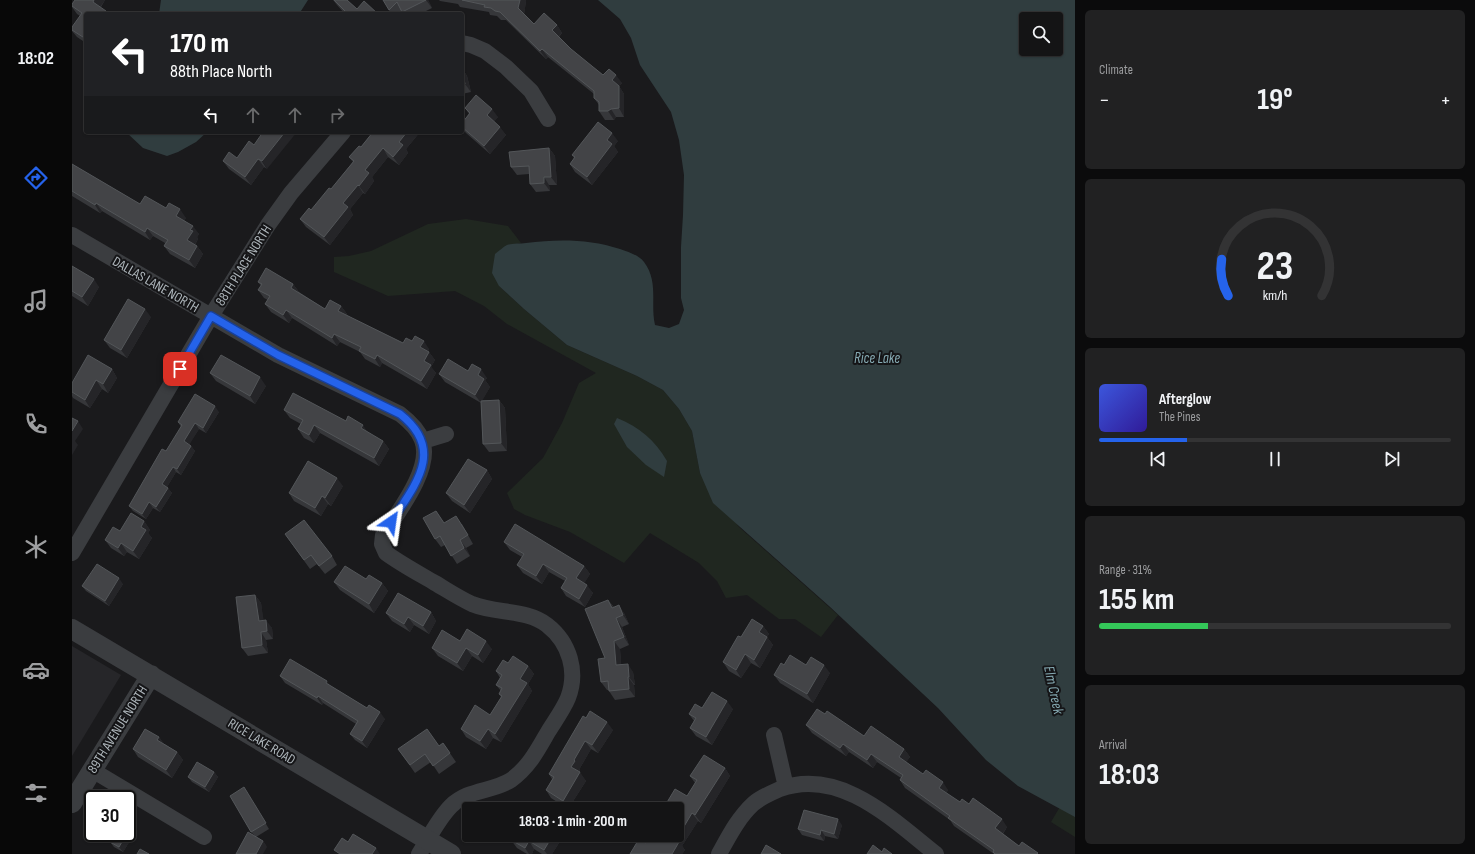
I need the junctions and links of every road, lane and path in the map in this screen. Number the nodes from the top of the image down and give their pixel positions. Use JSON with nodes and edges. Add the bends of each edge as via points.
{"nodes":[{"id":1,"x":464,"y":43,"type":"edge"},
{"id":2,"x":548,"y":119,"type":"dead end"},
{"id":3,"x":341,"y":134,"type":"edge"},
{"id":4,"x":72,"y":235,"type":"edge"},
{"id":5,"x":211,"y":316,"type":"junction"},
{"id":6,"x":446,"y":434,"type":"dead end"},
{"id":7,"x":423,"y":441,"type":"junction"},
{"id":8,"x":72,"y":553,"type":"edge"},
{"id":9,"x":72,"y":628,"type":"edge"},
{"id":10,"x":150,"y":675,"type":"junction"},
{"id":11,"x":774,"y":735,"type":"dead end"},
{"id":12,"x":92,"y":770,"type":"junction"},
{"id":13,"x":786,"y":787,"type":"junction"},
{"id":14,"x":72,"y":803,"type":"edge"},
{"id":15,"x":204,"y":836,"type":"dead end"},
{"id":16,"x":423,"y":847,"type":"edge"},
{"id":17,"x":451,"y":854,"type":"edge"},
{"id":18,"x":719,"y":854,"type":"edge"},
{"id":19,"x":936,"y":854,"type":"edge"}],
"edges":[{"from":1,"to":2,"type":"street","via":[[485,51],[506,67],[531,91]]},
{"from":3,"to":5,"type":"street","name":"88TH PLACE NORTH","via":[[291,193],[268,225]]},
{"from":4,"to":5,"type":"street","name":"DALLAS LANE NORTH"},
{"from":5,"to":7,"type":"street","name":"DALLAS LANE NORTH","via":[[278,355],[400,414],[411,423]]},
{"from":5,"to":8,"type":"street","name":"88TH PLACE NORTH"},
{"from":6,"to":7,"type":"street"},
{"from":7,"to":16,"type":"street","via":[[420,475],[383,535],[382,544],[386,553],[472,604],[491,610],[517,613],[547,624],[570,656],[573,672],[567,700],[524,770],[494,788],[463,796],[451,806]]},
{"from":9,"to":10,"type":"street","name":"RICE LAKE ROAD"},
{"from":10,"to":12,"type":"street","name":"89TH AVENUE NORTH"},
{"from":10,"to":16,"type":"street","name":"RICE LAKE ROAD"},
{"from":11,"to":13,"type":"street"},
{"from":12,"to":14,"type":"street","name":"89TH AVENUE NORTH"},
{"from":12,"to":15,"type":"street"},
{"from":13,"to":18,"type":"street","via":[[755,802],[743,815]]},
{"from":13,"to":19,"type":"street","via":[[819,784],[840,789],[881,811]]},
{"from":16,"to":17,"type":"street","name":"RICE LAKE ROAD"}]}
